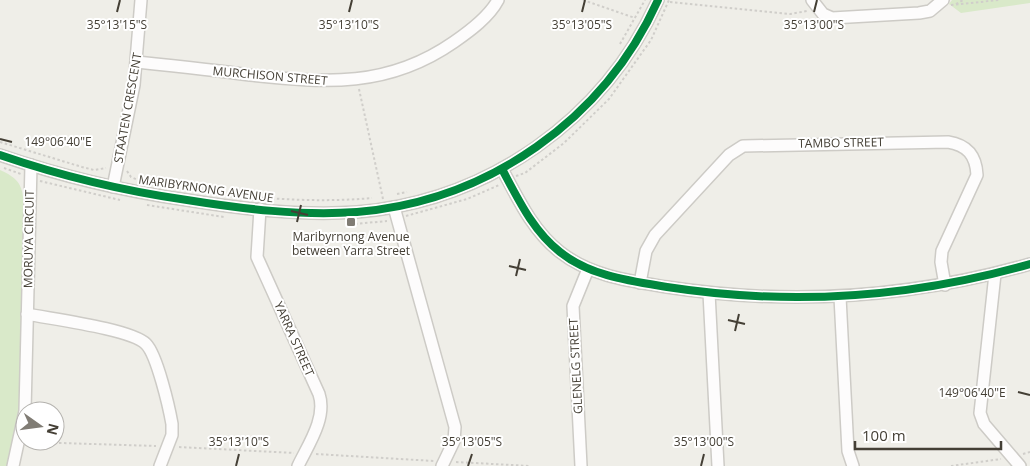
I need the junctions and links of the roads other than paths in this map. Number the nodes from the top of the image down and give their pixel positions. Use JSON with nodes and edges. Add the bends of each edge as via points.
{"nodes":[{"id":1,"x":141,"y":0,"type":"edge"},
{"id":2,"x":498,"y":0,"type":"edge"},
{"id":3,"x":658,"y":0,"type":"edge"},
{"id":4,"x":943,"y":0,"type":"edge"},
{"id":5,"x":814,"y":4,"type":"edge"},
{"id":6,"x":137,"y":62,"type":"junction"},
{"id":7,"x":0,"y":155,"type":"edge"},
{"id":8,"x":31,"y":165,"type":"junction"},
{"id":9,"x":502,"y":169,"type":"junction"},
{"id":10,"x":113,"y":187,"type":"junction"},
{"id":11,"x":389,"y":208,"type":"junction"},
{"id":12,"x":260,"y":209,"type":"junction"},
{"id":13,"x":1030,"y":264,"type":"edge"},
{"id":14,"x":588,"y":269,"type":"junction"},
{"id":15,"x":995,"y":274,"type":"junction"},
{"id":16,"x":640,"y":283,"type":"junction"},
{"id":17,"x":945,"y":285,"type":"junction"},
{"id":18,"x":709,"y":294,"type":"junction"},
{"id":19,"x":840,"y":297,"type":"junction"},
{"id":20,"x":27,"y":314,"type":"junction"},
{"id":21,"x":443,"y":464,"type":"edge"},
{"id":22,"x":13,"y":466,"type":"edge"},
{"id":23,"x":160,"y":466,"type":"edge"},
{"id":24,"x":298,"y":466,"type":"edge"},
{"id":25,"x":581,"y":466,"type":"edge"},
{"id":26,"x":718,"y":466,"type":"edge"},
{"id":27,"x":853,"y":466,"type":"edge"},
{"id":28,"x":1020,"y":466,"type":"edge"}],
"edges":[{"from":1,"to":6,"type":"street","name":"STAATEN CRESCENT"},
{"from":2,"to":6,"type":"street","name":"MURCHISON STREET","via":[[472,28],[436,54],[394,72],[357,80],[304,80]]},
{"from":3,"to":9,"type":"street","name":"MARIBYRNONG AVENUE","via":[[634,46],[597,94],[553,136]]},
{"from":4,"to":5,"type":"street","via":[[930,11],[842,19],[827,17]]},
{"from":6,"to":10,"type":"street","name":"STAATEN CRESCENT"},
{"from":7,"to":8,"type":"street","name":"MARIBYRNONG AVENUE"},
{"from":8,"to":10,"type":"street","name":"MARIBYRNONG AVENUE"},
{"from":8,"to":20,"type":"street","name":"MORUYA CIRCUIT","via":[[26,178]]},
{"from":9,"to":11,"type":"street","name":"MARIBYRNONG AVENUE","via":[[449,193]]},
{"from":9,"to":14,"type":"street","via":[[512,179],[530,220],[543,237]]},
{"from":10,"to":12,"type":"street","name":"MARIBYRNONG AVENUE","via":[[181,200]]},
{"from":11,"to":12,"type":"street","name":"MARIBYRNONG AVENUE","via":[[337,213]]},
{"from":11,"to":21,"type":"street","via":[[455,427],[454,441]]},
{"from":12,"to":24,"type":"street","name":"YARRA STREET","via":[[257,257],[321,400],[320,417]]},
{"from":13,"to":15,"type":"street"},
{"from":14,"to":16,"type":"street"},
{"from":14,"to":25,"type":"street","name":"GLENELG STREET","via":[[574,306]]},
{"from":15,"to":17,"type":"street"},
{"from":15,"to":28,"type":"street","via":[[979,408],[984,424]]},
{"from":16,"to":17,"type":"street","name":"TAMBO STREET","via":[[646,251],[654,235],[729,155],[743,146],[948,142],[970,152],[977,165],[977,175],[942,251]]},
{"from":16,"to":18,"type":"street"},
{"from":17,"to":19,"type":"street"},
{"from":18,"to":19,"type":"street"},
{"from":18,"to":26,"type":"street"},
{"from":19,"to":27,"type":"street","via":[[848,451]]},
{"from":20,"to":22,"type":"street","name":"MORUYA CIRCUIT","via":[[25,411]]},
{"from":20,"to":23,"type":"street","via":[[128,334],[146,344],[154,358],[172,424]]}]}
